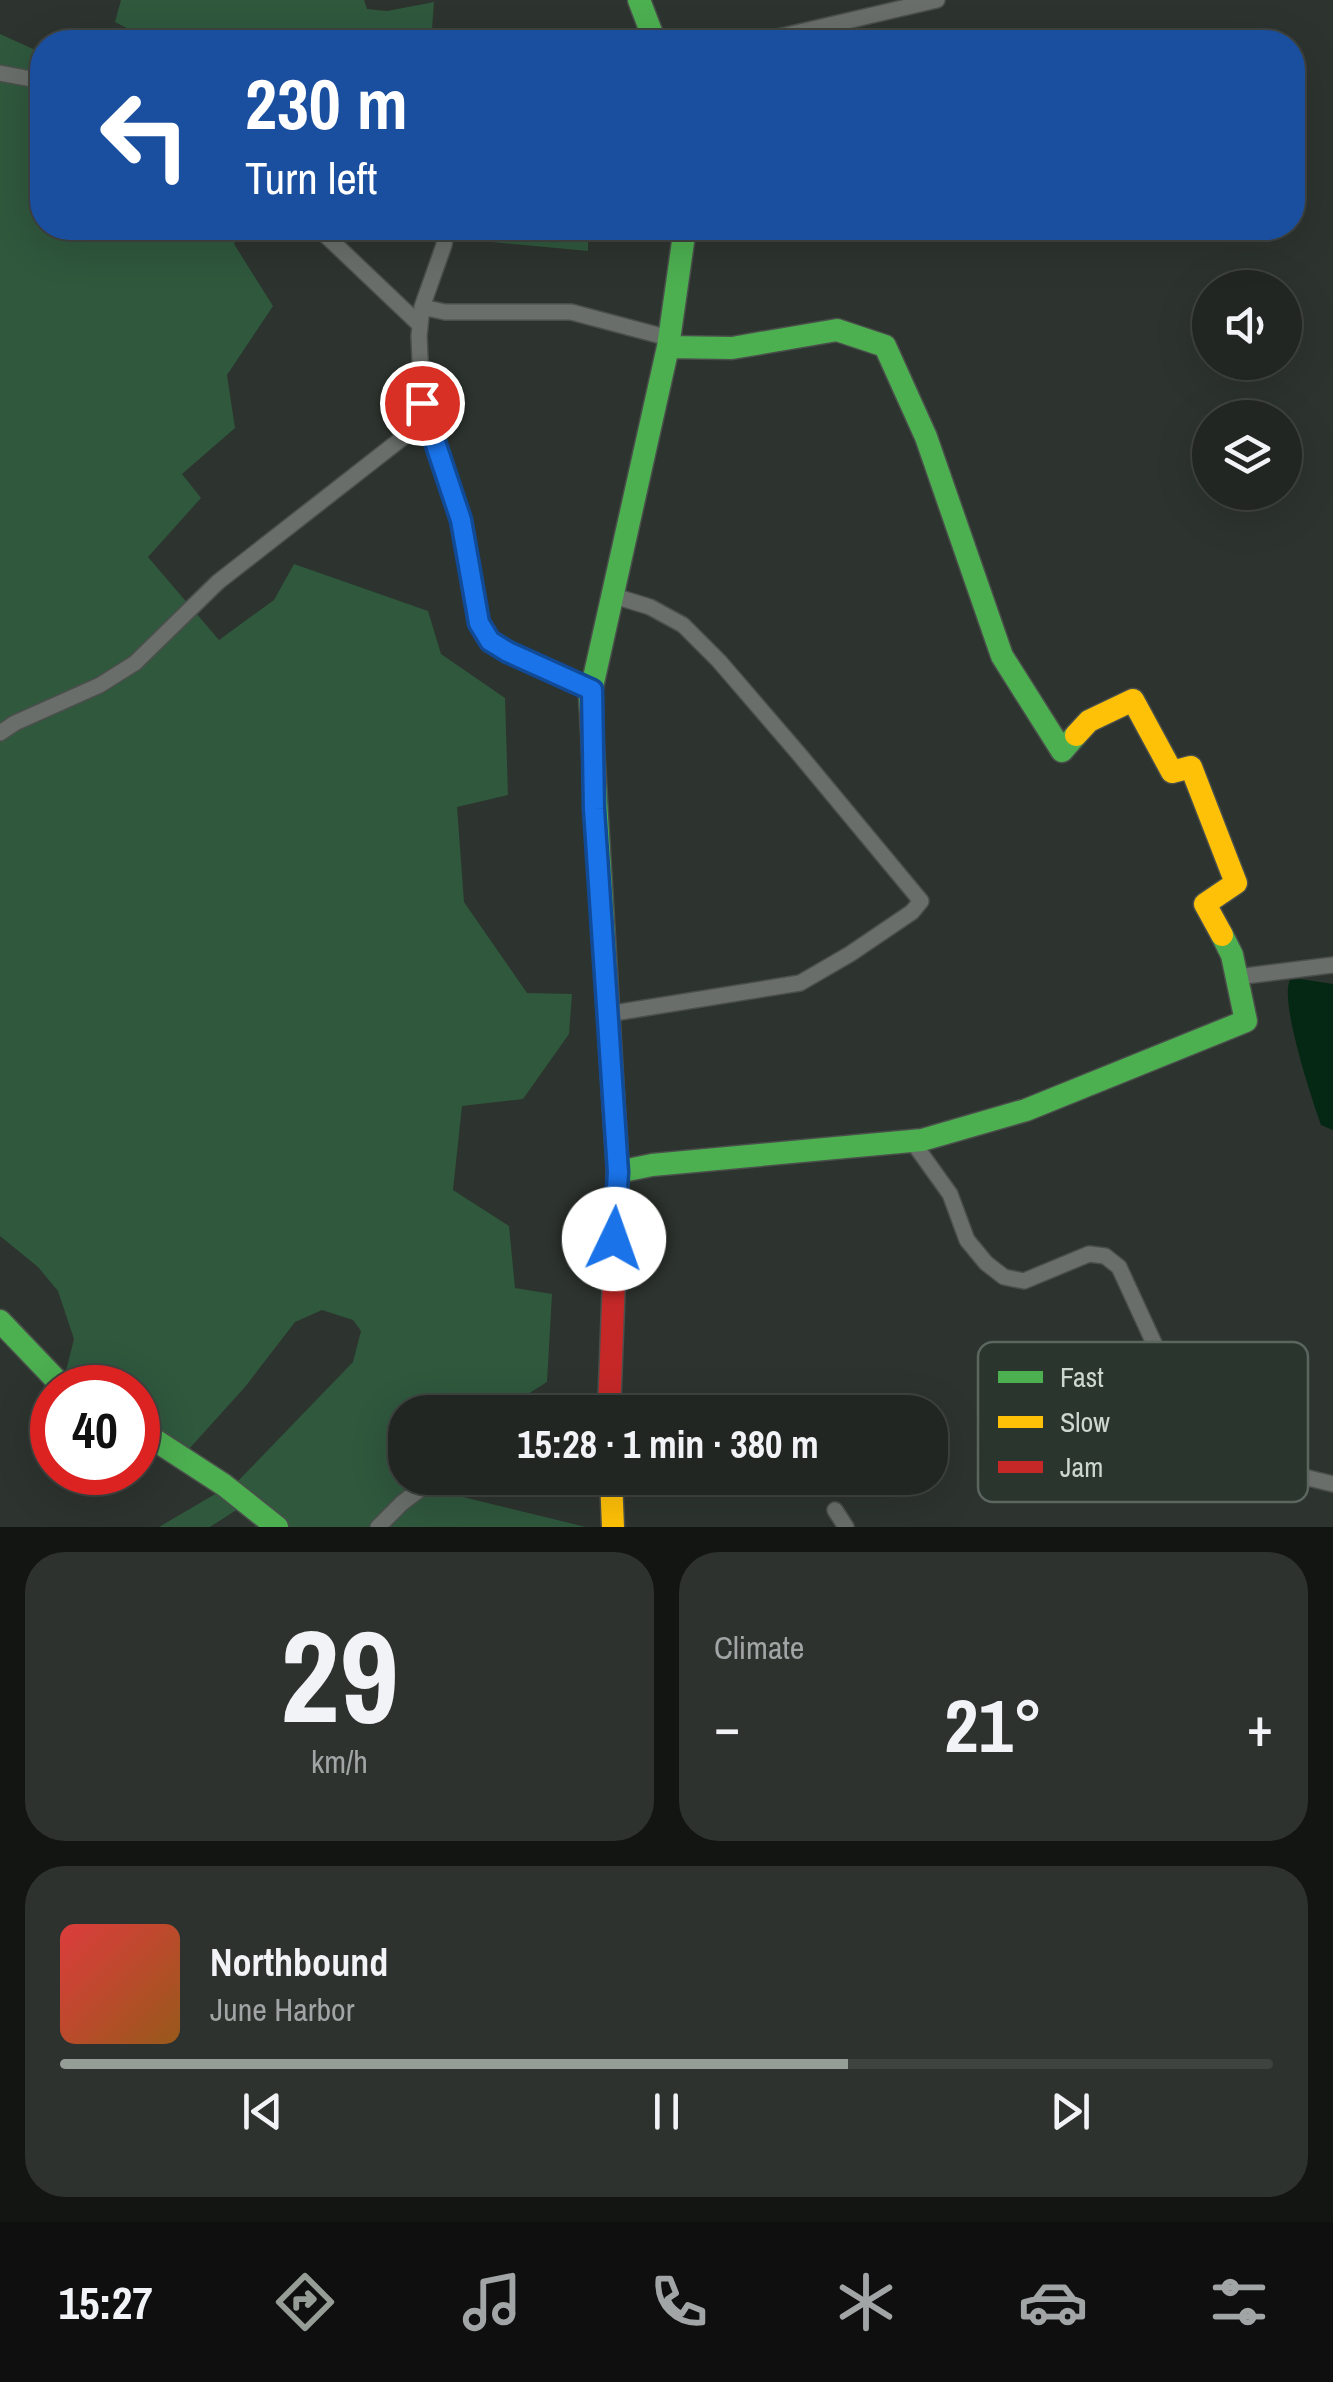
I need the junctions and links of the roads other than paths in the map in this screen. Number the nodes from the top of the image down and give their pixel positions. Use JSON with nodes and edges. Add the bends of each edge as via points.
{"nodes":[{"id":1,"x":640,"y":0,"type":"edge"},
{"id":2,"x":937,"y":0,"type":"edge"},
{"id":3,"x":651,"y":30,"type":"edge"},
{"id":4,"x":808,"y":30,"type":"edge"},
{"id":5,"x":0,"y":73,"type":"edge"},
{"id":6,"x":30,"y":78,"type":"edge"},
{"id":7,"x":331,"y":240,"type":"edge"},
{"id":8,"x":445,"y":240,"type":"edge"},
{"id":9,"x":684,"y":240,"type":"edge"},
{"id":10,"x":422,"y":306,"type":"junction"},
{"id":11,"x":420,"y":325,"type":"junction"},
{"id":12,"x":668,"y":342,"type":"junction"},
{"id":13,"x":428,"y":418,"type":"junction"},
{"id":14,"x":611,"y":595,"type":"junction"},
{"id":15,"x":592,"y":690,"type":"junction"},
{"id":16,"x":0,"y":733,"type":"edge"},
{"id":17,"x":1333,"y":964,"type":"edge"},
{"id":18,"x":1237,"y":976,"type":"junction"},
{"id":19,"x":608,"y":1014,"type":"junction"},
{"id":20,"x":912,"y":1141,"type":"junction"},
{"id":21,"x":618,"y":1172,"type":"junction"},
{"id":22,"x":0,"y":1320,"type":"edge"},
{"id":23,"x":1154,"y":1342,"type":"edge"},
{"id":24,"x":42,"y":1365,"type":"edge"},
{"id":25,"x":609,"y":1395,"type":"edge"},
{"id":26,"x":160,"y":1443,"type":"edge"},
{"id":27,"x":1308,"y":1478,"type":"edge"},
{"id":28,"x":1333,"y":1484,"type":"edge"},
{"id":29,"x":413,"y":1495,"type":"edge"},
{"id":30,"x":612,"y":1495,"type":"edge"},
{"id":31,"x":835,"y":1510,"type":"dead end"},
{"id":32,"x":277,"y":1527,"type":"edge"},
{"id":33,"x":378,"y":1527,"type":"edge"},
{"id":34,"x":613,"y":1527,"type":"edge"},
{"id":35,"x":846,"y":1527,"type":"edge"}],
"edges":[{"from":1,"to":3,"type":"street"},
{"from":2,"to":4,"type":"street"},
{"from":5,"to":6,"type":"street"},
{"from":7,"to":11,"type":"street"},
{"from":8,"to":10,"type":"street"},
{"from":9,"to":12,"type":"street"},
{"from":10,"to":11,"type":"street"},
{"from":10,"to":12,"type":"street","via":[[444,312],[572,312]]},
{"from":11,"to":13,"type":"street"},
{"from":12,"to":14,"type":"street"},
{"from":12,"to":18,"type":"street","via":[[732,348],[837,330],[885,346],[926,437],[1002,656],[1062,751],[1089,721],[1133,700],[1172,772],[1191,767],[1236,883],[1205,904]]},
{"from":13,"to":15,"type":"street","via":[[461,520],[484,632],[508,652]]},
{"from":13,"to":16,"type":"street","via":[[218,582],[135,663]]},
{"from":14,"to":15,"type":"street"},
{"from":14,"to":19,"type":"street","via":[[683,625],[921,901],[800,983]]},
{"from":15,"to":19,"type":"street"},
{"from":17,"to":18,"type":"street"},
{"from":18,"to":20,"type":"street","via":[[1246,1021],[1026,1110]]},
{"from":19,"to":21,"type":"street"},
{"from":20,"to":21,"type":"street"},
{"from":20,"to":23,"type":"street","via":[[950,1194],[967,1240],[1004,1277],[1024,1281],[1089,1254],[1104,1256],[1119,1267]]},
{"from":21,"to":25,"type":"street"},
{"from":22,"to":24,"type":"street"},
{"from":26,"to":32,"type":"street"},
{"from":27,"to":28,"type":"street"},
{"from":29,"to":33,"type":"street"},
{"from":30,"to":34,"type":"street"},
{"from":31,"to":35,"type":"street"}]}
